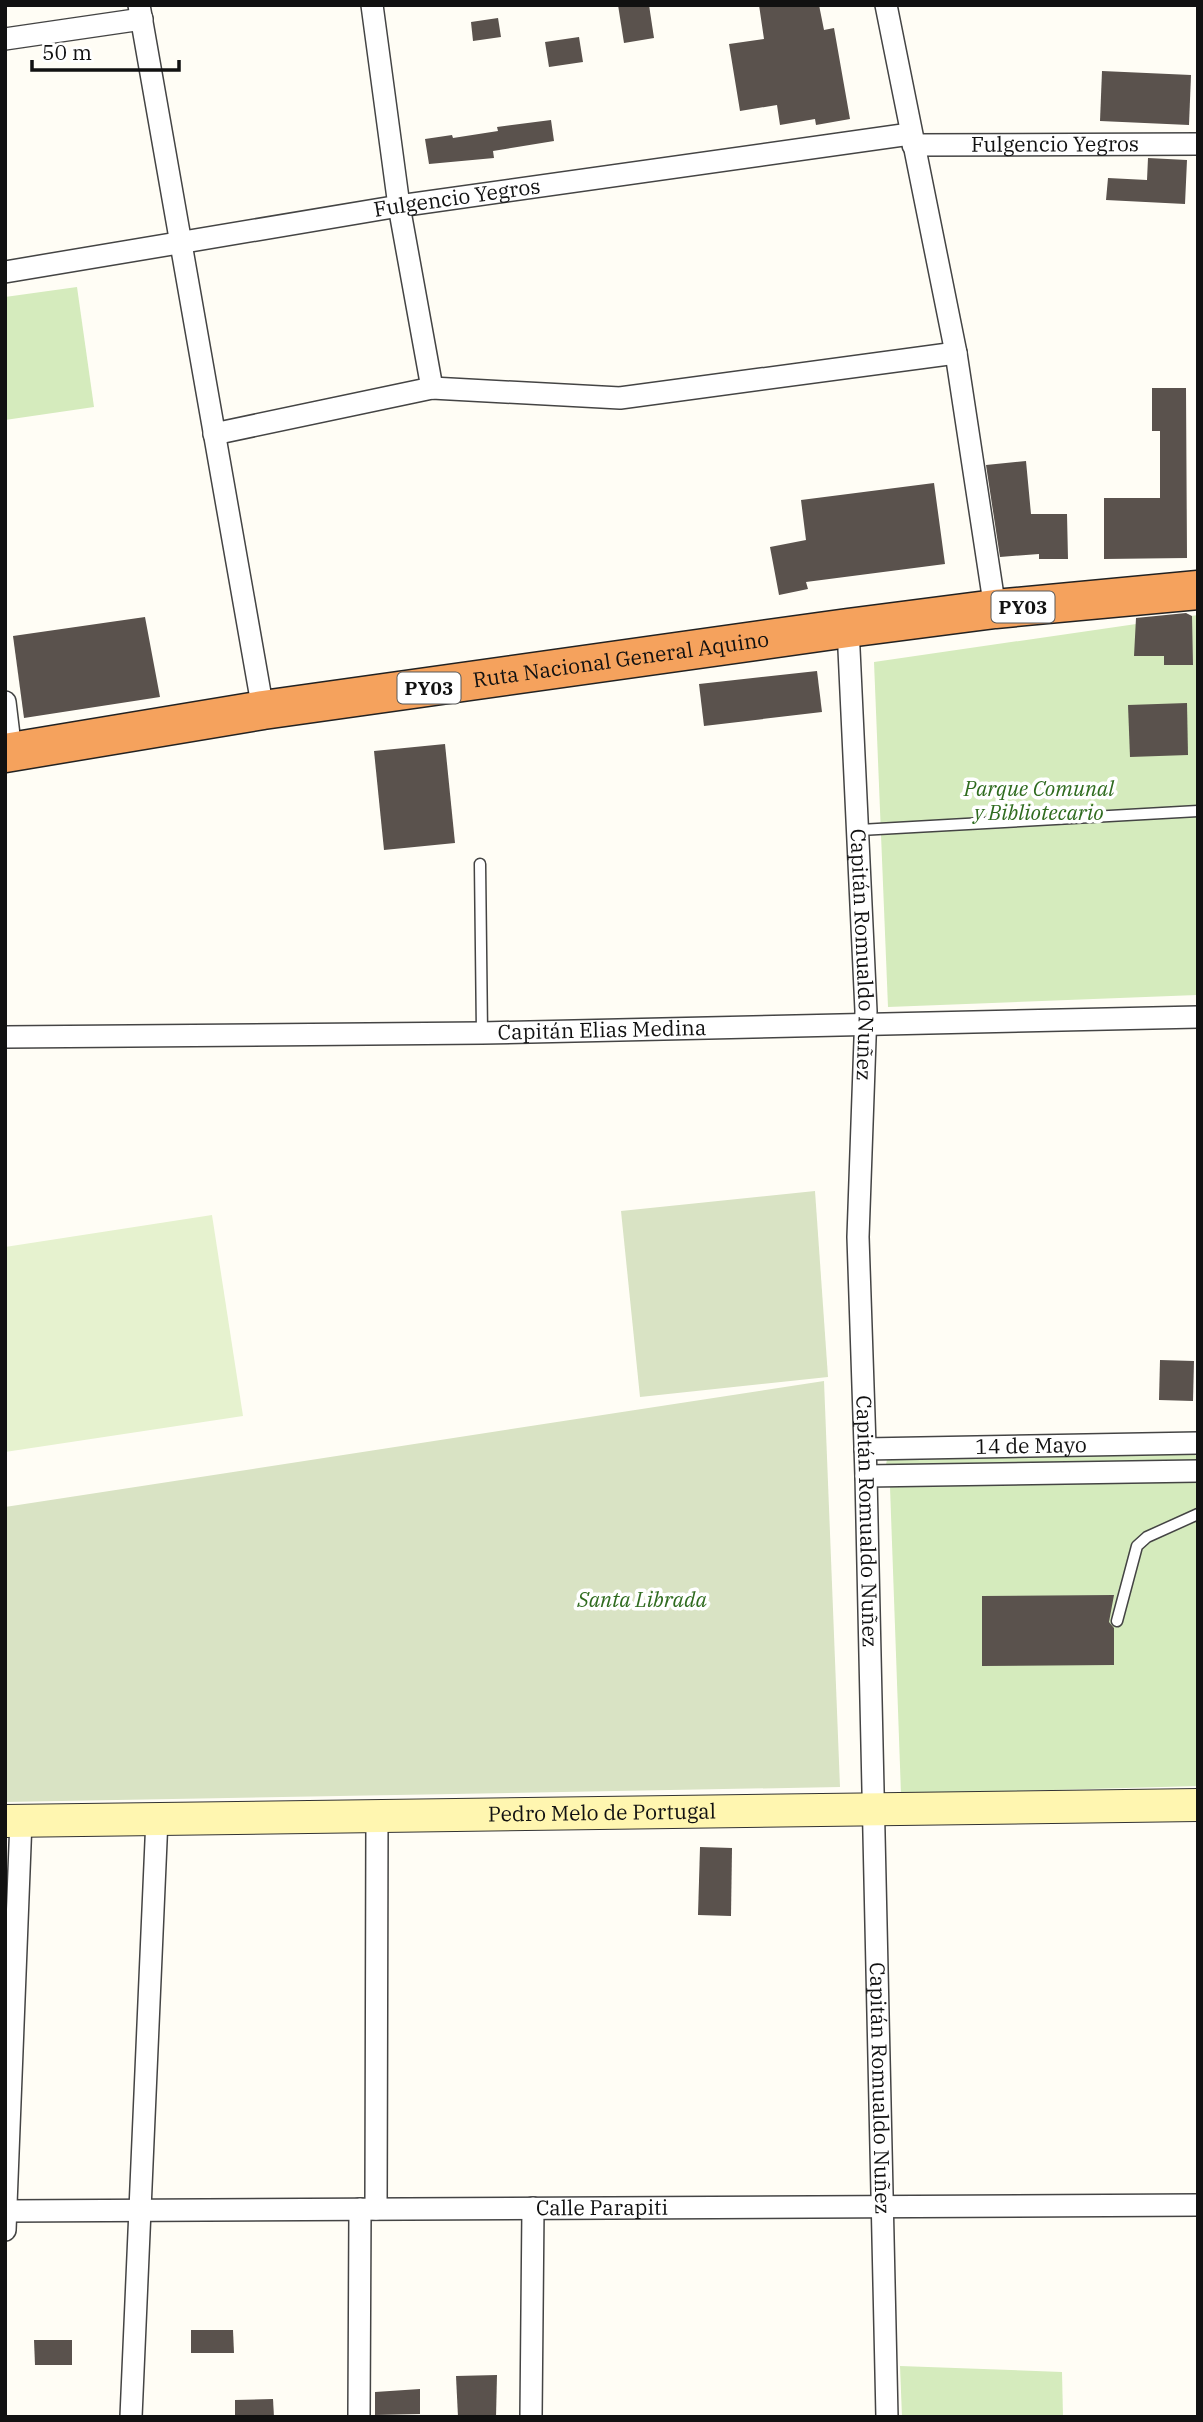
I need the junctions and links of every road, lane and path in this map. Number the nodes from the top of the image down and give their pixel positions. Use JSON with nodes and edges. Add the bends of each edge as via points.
{"nodes":[{"id":1,"x":372,"y":5,"type":"edge"},
{"id":2,"x":886,"y":5,"type":"edge"},
{"id":3,"x":140,"y":12,"type":"edge"},
{"id":4,"x":5,"y":39,"type":"edge"},
{"id":5,"x":911,"y":140,"type":"junction"},
{"id":6,"x":1198,"y":144,"type":"edge"},
{"id":7,"x":399,"y":206,"type":"junction"},
{"id":8,"x":180,"y":243,"type":"junction"},
{"id":9,"x":5,"y":272,"type":"edge"},
{"id":10,"x":956,"y":353,"type":"junction"},
{"id":11,"x":432,"y":388,"type":"junction"},
{"id":12,"x":214,"y":434,"type":"junction"},
{"id":13,"x":1198,"y":590,"type":"edge"},
{"id":14,"x":995,"y":609,"type":"junction"},
{"id":15,"x":848,"y":628,"type":"junction"},
{"id":16,"x":5,"y":702,"type":"edge"},
{"id":17,"x":263,"y":710,"type":"junction"},
{"id":18,"x":8,"y":753,"type":"edge"},
{"id":19,"x":1198,"y":811,"type":"edge"},
{"id":20,"x":860,"y":831,"type":"junction"},
{"id":21,"x":480,"y":864,"type":"dead end"},
{"id":22,"x":1198,"y":1017,"type":"edge"},
{"id":23,"x":866,"y":1025,"type":"junction"},
{"id":24,"x":482,"y":1033,"type":"junction"},
{"id":25,"x":5,"y":1037,"type":"edge"},
{"id":26,"x":1198,"y":1443,"type":"edge"},
{"id":27,"x":865,"y":1449,"type":"junction"},
{"id":28,"x":1198,"y":1471,"type":"edge"},
{"id":29,"x":866,"y":1476,"type":"junction"},
{"id":30,"x":1198,"y":1514,"type":"edge"},
{"id":31,"x":1117,"y":1621,"type":"dead end"},
{"id":32,"x":1198,"y":1805,"type":"edge"},
{"id":33,"x":873,"y":1809,"type":"junction"},
{"id":34,"x":377,"y":1816,"type":"junction"},
{"id":35,"x":157,"y":1818,"type":"junction"},
{"id":36,"x":13,"y":1820,"type":"edge"},
{"id":37,"x":1198,"y":2205,"type":"edge"},
{"id":38,"x":882,"y":2207,"type":"junction"},
{"id":39,"x":533,"y":2208,"type":"junction"},
{"id":40,"x":368,"y":2209,"type":"junction"},
{"id":41,"x":140,"y":2210,"type":"junction"},
{"id":42,"x":6,"y":2211,"type":"edge"},
{"id":43,"x":5,"y":2230,"type":"edge"},
{"id":44,"x":131,"y":2417,"type":"edge"},
{"id":45,"x":359,"y":2417,"type":"edge"},
{"id":46,"x":531,"y":2417,"type":"edge"},
{"id":47,"x":887,"y":2417,"type":"edge"}],
"edges":[{"from":1,"to":7,"type":"street"},
{"from":2,"to":5,"type":"street"},
{"from":3,"to":4,"type":"street"},
{"from":3,"to":8,"type":"street"},
{"from":5,"to":6,"type":"street","name":"Fulgencio Yegros"},
{"from":5,"to":7,"type":"street","name":"Fulgencio Yegros"},
{"from":5,"to":10,"type":"street"},
{"from":7,"to":8,"type":"street","name":"Fulgencio Yegros"},
{"from":7,"to":11,"type":"street"},
{"from":8,"to":9,"type":"street","name":"Fulgencio Yegros"},
{"from":8,"to":12,"type":"street"},
{"from":10,"to":11,"type":"street","via":[[621,398]]},
{"from":10,"to":14,"type":"street"},
{"from":11,"to":12,"type":"street"},
{"from":12,"to":17,"type":"street"},
{"from":13,"to":14,"type":"highway","name":"Ruta Nacional General Aquino","number":"PY03"},
{"from":14,"to":15,"type":"highway","name":"Ruta Nacional General Aquino","number":"PY03"},
{"from":15,"to":17,"type":"highway","name":"Ruta Nacional General Aquino","number":"PY03"},
{"from":15,"to":20,"type":"street","name":"Capitán Romualdo Nuñez"},
{"from":16,"to":18,"type":"street"},
{"from":17,"to":18,"type":"highway","name":"Ruta Nacional General Aquino","number":"PY03"},
{"from":19,"to":20,"type":"lane"},
{"from":20,"to":23,"type":"street","name":"Capitán Romualdo Nuñez"},
{"from":21,"to":24,"type":"lane"},
{"from":22,"to":23,"type":"street","name":"Capitán Elias Medina"},
{"from":23,"to":24,"type":"street","name":"Capitán Elias Medina"},
{"from":23,"to":27,"type":"street","name":"Capitán Romualdo Nuñez","via":[[858,1237]]},
{"from":24,"to":25,"type":"street","name":"Capitán Elias Medina"},
{"from":26,"to":27,"type":"street","name":"14 de Mayo"},
{"from":27,"to":29,"type":"street","name":"Capitán Romualdo Nuñez"},
{"from":28,"to":29,"type":"street","name":"14 de Mayo"},
{"from":29,"to":33,"type":"street","name":"Capitán Romualdo Nuñez"},
{"from":30,"to":31,"type":"lane","via":[[1137,1546]]},
{"from":32,"to":33,"type":"street","name":"Pedro Melo de Portugal"},
{"from":33,"to":34,"type":"street","name":"Pedro Melo de Portugal"},
{"from":33,"to":38,"type":"street","name":"Capitán Romualdo Nuñez"},
{"from":34,"to":35,"type":"street","name":"Pedro Melo de Portugal"},
{"from":34,"to":40,"type":"street"},
{"from":35,"to":36,"type":"street","name":"Pedro Melo de Portugal"},
{"from":35,"to":41,"type":"street"},
{"from":36,"to":42,"type":"street"},
{"from":37,"to":38,"type":"street","name":"Calle Parapiti"},
{"from":38,"to":39,"type":"street","name":"Calle Parapiti"},
{"from":38,"to":47,"type":"street","name":"Capitán Romualdo Nuñez"},
{"from":39,"to":40,"type":"street","name":"Calle Parapiti"},
{"from":39,"to":46,"type":"street"},
{"from":40,"to":41,"type":"street","name":"Calle Parapiti"},
{"from":40,"to":45,"type":"street"},
{"from":41,"to":42,"type":"street","name":"Calle Parapiti"},
{"from":41,"to":44,"type":"street"},
{"from":42,"to":43,"type":"street"}]}
